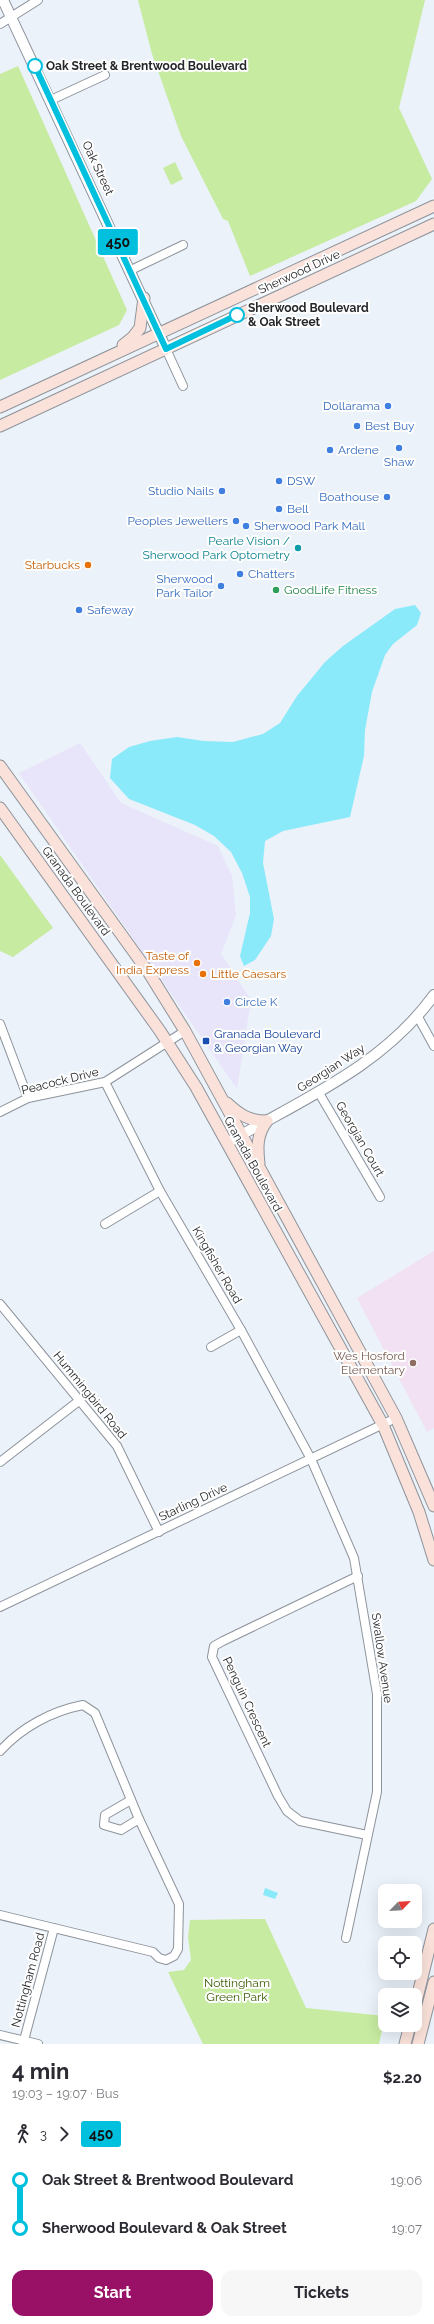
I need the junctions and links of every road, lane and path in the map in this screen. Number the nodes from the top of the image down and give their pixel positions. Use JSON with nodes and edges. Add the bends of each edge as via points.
{"nodes":[{"id":1,"x":3,"y":0,"type":"edge"},
{"id":2,"x":38,"y":0,"type":"edge"},
{"id":3,"x":12,"y":18,"type":"junction"},
{"id":4,"x":0,"y":24,"type":"edge"},
{"id":5,"x":105,"y":75,"type":"dead end"},
{"id":6,"x":51,"y":100,"type":"junction"},
{"id":7,"x":434,"y":206,"type":"edge"},
{"id":8,"x":434,"y":224,"type":"edge"},
{"id":9,"x":183,"y":245,"type":"dead end"},
{"id":10,"x":131,"y":270,"type":"junction"},
{"id":11,"x":144,"y":298,"type":"junction"},
{"id":12,"x":159,"y":333,"type":"junction"},
{"id":13,"x":166,"y":349,"type":"junction"},
{"id":14,"x":116,"y":353,"type":"junction"},
{"id":15,"x":183,"y":386,"type":"dead end"},
{"id":16,"x":0,"y":407,"type":"edge"},
{"id":17,"x":0,"y":426,"type":"edge"},
{"id":18,"x":0,"y":766,"type":"edge"},
{"id":19,"x":0,"y":808,"type":"edge"},
{"id":20,"x":434,"y":995,"type":"edge"},
{"id":21,"x":418,"y":1017,"type":"junction"},
{"id":22,"x":0,"y":1024,"type":"edge"},
{"id":23,"x":185,"y":1031,"type":"junction"},
{"id":24,"x":168,"y":1042,"type":"junction"},
{"id":25,"x":434,"y":1046,"type":"edge"},
{"id":26,"x":105,"y":1082,"type":"junction"},
{"id":27,"x":320,"y":1093,"type":"junction"},
{"id":28,"x":28,"y":1098,"type":"junction"},
{"id":29,"x":221,"y":1098,"type":"junction"},
{"id":30,"x":0,"y":1112,"type":"edge"},
{"id":31,"x":267,"y":1121,"type":"junction"},
{"id":32,"x":241,"y":1135,"type":"junction"},
{"id":33,"x":226,"y":1143,"type":"junction"},
{"id":34,"x":260,"y":1169,"type":"junction"},
{"id":35,"x":160,"y":1191,"type":"junction"},
{"id":36,"x":380,"y":1197,"type":"dead end"},
{"id":37,"x":104,"y":1224,"type":"dead end"},
{"id":38,"x":0,"y":1304,"type":"edge"},
{"id":39,"x":241,"y":1330,"type":"junction"},
{"id":40,"x":211,"y":1347,"type":"dead end"},
{"id":41,"x":80,"y":1400,"type":"junction"},
{"id":42,"x":396,"y":1418,"type":"junction"},
{"id":43,"x":383,"y":1425,"type":"junction"},
{"id":44,"x":311,"y":1459,"type":"junction"},
{"id":45,"x":0,"y":1462,"type":"edge"},
{"id":46,"x":433,"y":1498,"type":"edge"},
{"id":47,"x":415,"y":1501,"type":"junction"},
{"id":48,"x":159,"y":1532,"type":"junction"},
{"id":49,"x":434,"y":1560,"type":"edge"},
{"id":50,"x":358,"y":1576,"type":"junction"},
{"id":51,"x":0,"y":1607,"type":"edge"},
{"id":52,"x":0,"y":1751,"type":"edge"},
{"id":53,"x":131,"y":1800,"type":"junction"},
{"id":54,"x":139,"y":1819,"type":"junction"},
{"id":55,"x":368,"y":1835,"type":"junction"},
{"id":56,"x":0,"y":1915,"type":"edge"},
{"id":57,"x":54,"y":1928,"type":"junction"},
{"id":58,"x":434,"y":1929,"type":"edge"},
{"id":59,"x":346,"y":1938,"type":"dead end"},
{"id":60,"x":434,"y":1982,"type":"edge"},
{"id":61,"x":419,"y":1988,"type":"edge"},
{"id":62,"x":409,"y":2032,"type":"edge"},
{"id":63,"x":0,"y":2035,"type":"edge"},
{"id":64,"x":24,"y":2042,"type":"edge"},
{"id":65,"x":38,"y":2044,"type":"edge"},
{"id":66,"x":406,"y":2044,"type":"edge"},
{"id":67,"x":418,"y":2044,"type":"edge"}],
"edges":[{"from":1,"to":3,"type":"street","name":"Oak Street"},
{"from":2,"to":3,"type":"street"},
{"from":3,"to":4,"type":"street"},
{"from":3,"to":6,"type":"street","name":"Oak Street"},
{"from":5,"to":6,"type":"street"},
{"from":6,"to":10,"type":"street","name":"Oak Street"},
{"from":7,"to":12,"type":"main road","name":"Sherwood Drive"},
{"from":8,"to":13,"type":"main road","name":"Sherwood Drive"},
{"from":9,"to":10,"type":"street"},
{"from":10,"to":11,"type":"street","name":"Oak Street"},
{"from":11,"to":12,"type":"street","name":"Oak Street"},
{"from":11,"to":14,"type":"main road","via":[[140,328]]},
{"from":12,"to":13,"type":"street","name":"Oak Street"},
{"from":12,"to":14,"type":"main road","name":"Sherwood Drive"},
{"from":13,"to":15,"type":"street"},
{"from":13,"to":17,"type":"main road","name":"Sherwood Drive"},
{"from":14,"to":16,"type":"main road","name":"Sherwood Drive"},
{"from":18,"to":23,"type":"main road","name":"Granada Boulevard","via":[[149,973]]},
{"from":19,"to":24,"type":"main road","name":"Granada Boulevard"},
{"from":20,"to":21,"type":"street","name":"Georgian Way"},
{"from":21,"to":25,"type":"street"},
{"from":21,"to":27,"type":"street","name":"Georgian Way","via":[[368,1062]]},
{"from":22,"to":28,"type":"street"},
{"from":23,"to":24,"type":"street","name":"Peacock Drive"},
{"from":23,"to":29,"type":"main road","name":"Granada Boulevard"},
{"from":24,"to":26,"type":"street","name":"Peacock Drive"},
{"from":24,"to":33,"type":"main road","name":"Granada Boulevard"},
{"from":26,"to":28,"type":"street","name":"Peacock Drive"},
{"from":26,"to":35,"type":"street","name":"Kingfisher Road"},
{"from":27,"to":31,"type":"street","name":"Georgian Way"},
{"from":27,"to":36,"type":"street","name":"Georgian Court"},
{"from":28,"to":30,"type":"street","name":"Peacock Drive"},
{"from":29,"to":31,"type":"main road","via":[[243,1116],[252,1120]]},
{"from":29,"to":32,"type":"main road","name":"Granada Boulevard"},
{"from":31,"to":32,"type":"street","name":"Georgian Way"},
{"from":31,"to":34,"type":"main road","via":[[257,1144]]},
{"from":32,"to":33,"type":"street","name":"Georgian Way"},
{"from":32,"to":34,"type":"main road","name":"Granada Boulevard"},
{"from":33,"to":43,"type":"main road","name":"Granada Boulevard"},
{"from":34,"to":42,"type":"main road","name":"Granada Boulevard"},
{"from":35,"to":37,"type":"street"},
{"from":35,"to":39,"type":"street","name":"Kingfisher Road"},
{"from":38,"to":41,"type":"street","name":"Hummingbird Road"},
{"from":39,"to":40,"type":"street"},
{"from":39,"to":44,"type":"street","name":"Kingfisher Road"},
{"from":41,"to":45,"type":"street"},
{"from":41,"to":48,"type":"street","name":"Hummingbird Road","via":[[117,1446]]},
{"from":42,"to":43,"type":"street","name":"Starling Drive"},
{"from":42,"to":46,"type":"main road","name":"Granada Boulevard"},
{"from":43,"to":44,"type":"street","name":"Starling Drive"},
{"from":43,"to":47,"type":"main road","name":"Granada Boulevard"},
{"from":44,"to":48,"type":"street","name":"Starling Drive"},
{"from":44,"to":50,"type":"street","name":"Swallow Avenue","via":[[354,1558]]},
{"from":46,"to":47,"type":"street"},
{"from":47,"to":49,"type":"main road","name":"Granada Boulevard"},
{"from":48,"to":51,"type":"street","name":"Starling Drive"},
{"from":50,"to":55,"type":"street","name":"Swallow Avenue","via":[[377,1694],[378,1792]]},
{"from":50,"to":55,"type":"street","name":"Penguin Crescent","via":[[223,1641],[214,1646],[212,1656],[287,1811],[300,1821]]},
{"from":52,"to":53,"type":"street","via":[[29,1726],[64,1709],[83,1705],[95,1713]]},
{"from":53,"to":54,"type":"street"},
{"from":53,"to":54,"type":"street","via":[[105,1815],[104,1825],[121,1830]]},
{"from":54,"to":57,"type":"street","via":[[179,1904],[178,1949],[174,1956],[166,1960],[153,1952]]},
{"from":55,"to":59,"type":"street","name":"Swallow Avenue"},
{"from":56,"to":57,"type":"street","name":"Nottingham Road"},
{"from":57,"to":64,"type":"street","name":"Nottingham Road"},
{"from":58,"to":61,"type":"main road"},
{"from":60,"to":67,"type":"main road"},
{"from":62,"to":66,"type":"main road"},
{"from":63,"to":64,"type":"street"},
{"from":64,"to":65,"type":"street"}]}
